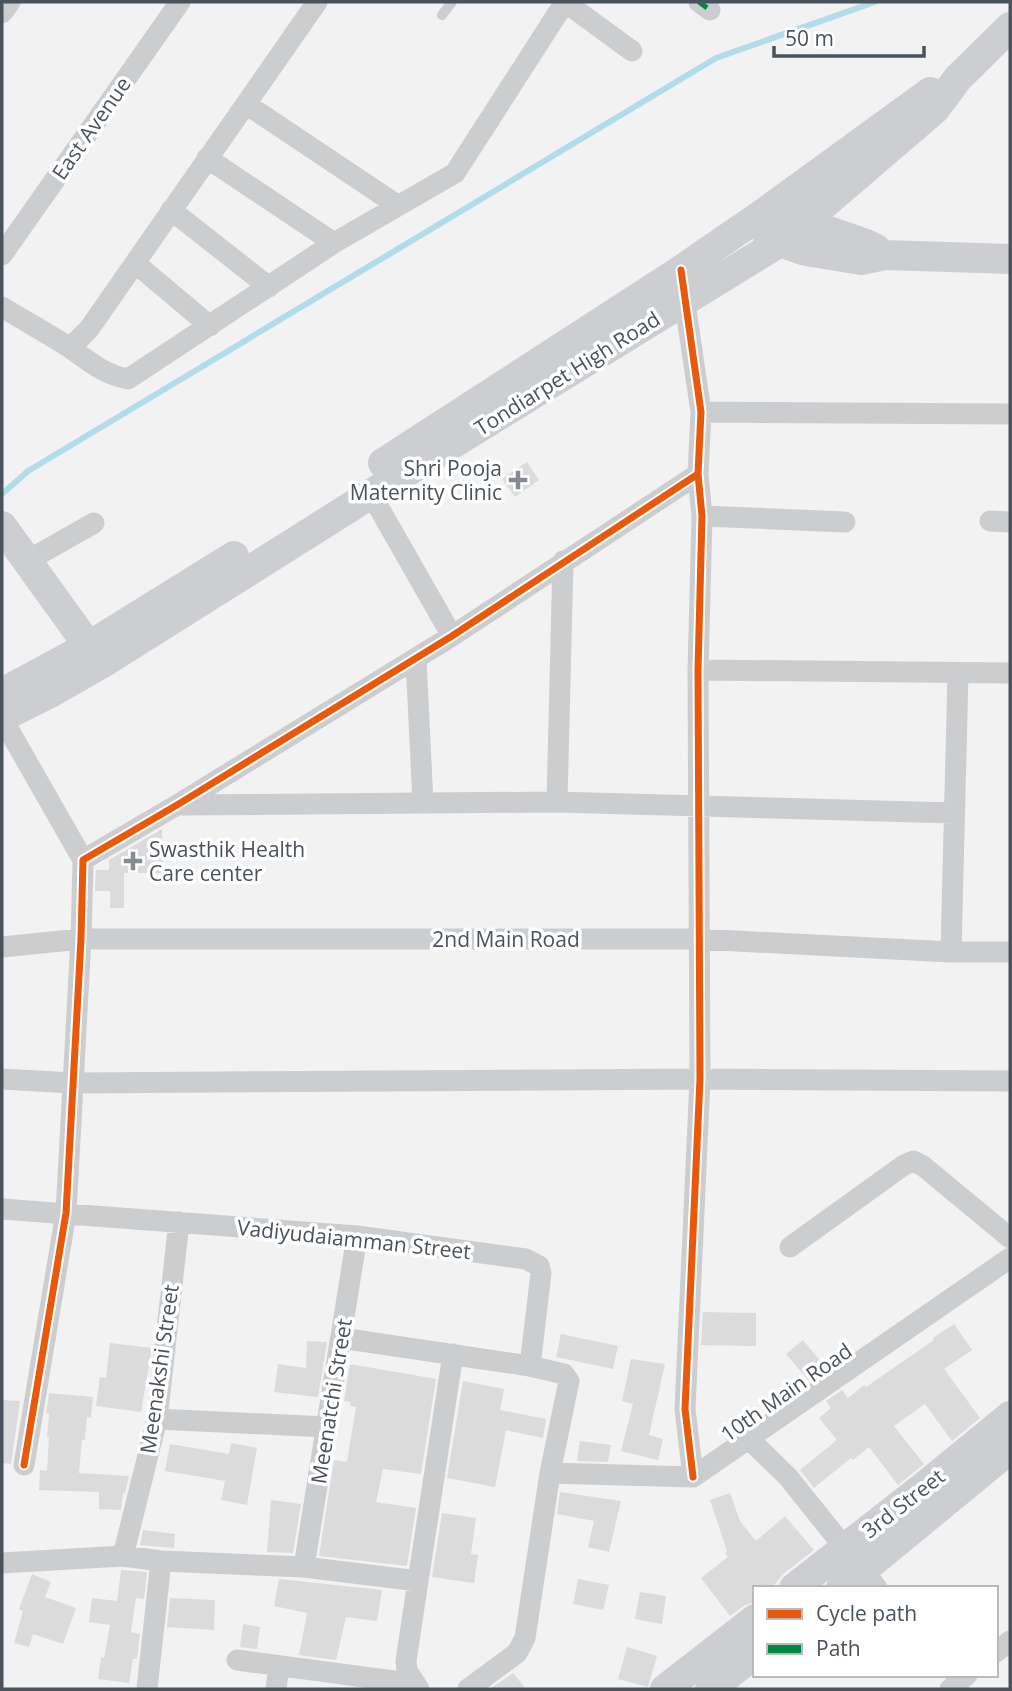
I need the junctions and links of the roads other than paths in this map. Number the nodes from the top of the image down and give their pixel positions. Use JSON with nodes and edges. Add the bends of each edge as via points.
{"nodes":[{"id":1,"x":10,"y":2,"type":"edge"},
{"id":2,"x":317,"y":2,"type":"edge"},
{"id":3,"x":452,"y":2,"type":"edge"},
{"id":4,"x":564,"y":2,"type":"edge"},
{"id":5,"x":173,"y":4,"type":"edge"},
{"id":6,"x":2,"y":13,"type":"edge"},
{"id":7,"x":442,"y":15,"type":"dead end"},
{"id":8,"x":1010,"y":27,"type":"edge"},
{"id":9,"x":632,"y":51,"type":"dead end"},
{"id":10,"x":958,"y":78,"type":"junction"},
{"id":11,"x":246,"y":104,"type":"junction"},
{"id":12,"x":207,"y":158,"type":"junction"},
{"id":13,"x":397,"y":205,"type":"junction"},
{"id":14,"x":171,"y":210,"type":"junction"},
{"id":15,"x":759,"y":216,"type":"junction"},
{"id":16,"x":804,"y":223,"type":"junction"},
{"id":17,"x":780,"y":242,"type":"junction"},
{"id":18,"x":334,"y":243,"type":"junction"},
{"id":19,"x":2,"y":255,"type":"edge"},
{"id":20,"x":885,"y":255,"type":"junction"},
{"id":21,"x":1010,"y":259,"type":"edge"},
{"id":22,"x":135,"y":263,"type":"junction"},
{"id":23,"x":681,"y":270,"type":"junction"},
{"id":24,"x":270,"y":287,"type":"junction"},
{"id":25,"x":684,"y":300,"type":"junction"},
{"id":26,"x":2,"y":306,"type":"edge"},
{"id":27,"x":210,"y":326,"type":"junction"},
{"id":28,"x":70,"y":348,"type":"junction"},
{"id":29,"x":701,"y":412,"type":"junction"},
{"id":30,"x":1010,"y":414,"type":"edge"},
{"id":31,"x":698,"y":474,"type":"junction"},
{"id":32,"x":371,"y":494,"type":"junction"},
{"id":33,"x":702,"y":516,"type":"junction"},
{"id":34,"x":845,"y":522,"type":"dead end"},
{"id":35,"x":94,"y":523,"type":"dead end"},
{"id":36,"x":2,"y":526,"type":"edge"},
{"id":37,"x":27,"y":561,"type":"junction"},
{"id":38,"x":563,"y":561,"type":"junction"},
{"id":39,"x":453,"y":636,"type":"junction"},
{"id":40,"x":95,"y":655,"type":"junction"},
{"id":41,"x":416,"y":659,"type":"junction"},
{"id":42,"x":698,"y":670,"type":"junction"},
{"id":43,"x":1010,"y":673,"type":"edge"},
{"id":44,"x":958,"y":674,"type":"junction"},
{"id":45,"x":2,"y":693,"type":"edge"},
{"id":46,"x":2,"y":718,"type":"edge"},
{"id":47,"x":557,"y":802,"type":"junction"},
{"id":48,"x":423,"y":803,"type":"junction"},
{"id":49,"x":177,"y":805,"type":"junction"},
{"id":50,"x":699,"y":805,"type":"junction"},
{"id":51,"x":954,"y":813,"type":"junction"},
{"id":52,"x":83,"y":860,"type":"junction"},
{"id":53,"x":81,"y":939,"type":"junction"},
{"id":54,"x":698,"y":939,"type":"junction"},
{"id":55,"x":2,"y":947,"type":"edge"},
{"id":56,"x":951,"y":952,"type":"junction"},
{"id":57,"x":1010,"y":952,"type":"edge"},
{"id":58,"x":2,"y":1079,"type":"edge"},
{"id":59,"x":700,"y":1079,"type":"junction"},
{"id":60,"x":1010,"y":1081,"type":"edge"},
{"id":61,"x":72,"y":1083,"type":"junction"},
{"id":62,"x":2,"y":1209,"type":"edge"},
{"id":63,"x":66,"y":1213,"type":"junction"},
{"id":64,"x":179,"y":1222,"type":"junction"},
{"id":65,"x":357,"y":1236,"type":"junction"},
{"id":66,"x":1010,"y":1238,"type":"edge"},
{"id":67,"x":790,"y":1247,"type":"dead end"},
{"id":68,"x":1010,"y":1258,"type":"edge"},
{"id":69,"x":341,"y":1338,"type":"junction"},
{"id":70,"x":453,"y":1354,"type":"junction"},
{"id":71,"x":530,"y":1366,"type":"junction"},
{"id":72,"x":1010,"y":1416,"type":"edge"},
{"id":73,"x":157,"y":1419,"type":"junction"},
{"id":74,"x":327,"y":1427,"type":"junction"},
{"id":75,"x":749,"y":1439,"type":"junction"},
{"id":76,"x":1004,"y":1460,"type":"edge"},
{"id":77,"x":24,"y":1465,"type":"dead end"},
{"id":78,"x":550,"y":1473,"type":"junction"},
{"id":79,"x":693,"y":1478,"type":"junction"},
{"id":80,"x":123,"y":1556,"type":"junction"},
{"id":81,"x":161,"y":1561,"type":"junction"},
{"id":82,"x":2,"y":1563,"type":"edge"},
{"id":83,"x":304,"y":1567,"type":"junction"},
{"id":84,"x":856,"y":1574,"type":"edge"},
{"id":85,"x":418,"y":1581,"type":"junction"},
{"id":86,"x":803,"y":1586,"type":"edge"},
{"id":87,"x":753,"y":1621,"type":"edge"},
{"id":88,"x":753,"y":1656,"type":"edge"},
{"id":89,"x":237,"y":1660,"type":"dead end"},
{"id":90,"x":279,"y":1665,"type":"junction"},
{"id":91,"x":418,"y":1686,"type":"edge"},
{"id":92,"x":147,"y":1689,"type":"edge"},
{"id":93,"x":276,"y":1689,"type":"edge"},
{"id":94,"x":468,"y":1689,"type":"edge"},
{"id":95,"x":665,"y":1689,"type":"edge"},
{"id":96,"x":710,"y":1689,"type":"edge"}],
"edges":[{"from":1,"to":6,"type":"street"},
{"from":2,"to":11,"type":"street"},
{"from":3,"to":7,"type":"lane"},
{"from":4,"to":9,"type":"street"},
{"from":4,"to":13,"type":"street","via":[[455,173]]},
{"from":5,"to":19,"type":"street","name":"East Avenue"},
{"from":8,"to":10,"type":"main road","name":"Tondiarpet High Road"},
{"from":10,"to":15,"type":"main road","name":"Tondiarpet High Road","via":[[932,90]]},
{"from":10,"to":16,"type":"main road","name":"Tondiarpet High Road","via":[[935,109]]},
{"from":11,"to":12,"type":"street"},
{"from":11,"to":13,"type":"street"},
{"from":12,"to":14,"type":"street"},
{"from":12,"to":18,"type":"street"},
{"from":13,"to":18,"type":"street"},
{"from":14,"to":22,"type":"street"},
{"from":14,"to":24,"type":"street"},
{"from":15,"to":16,"type":"main road"},
{"from":15,"to":17,"type":"main road"},
{"from":15,"to":23,"type":"main road","name":"Tondiarpet High Road"},
{"from":16,"to":17,"type":"main road","name":"Tondiarpet High Road"},
{"from":16,"to":20,"type":"main road"},
{"from":17,"to":20,"type":"main road","via":[[860,260]]},
{"from":17,"to":25,"type":"main road","name":"Tondiarpet High Road"},
{"from":18,"to":24,"type":"street"},
{"from":20,"to":21,"type":"main road"},
{"from":22,"to":27,"type":"street"},
{"from":22,"to":28,"type":"street","via":[[89,329]]},
{"from":23,"to":25,"type":"street"},
{"from":23,"to":40,"type":"main road","name":"Tondiarpet High Road"},
{"from":24,"to":27,"type":"street"},
{"from":25,"to":29,"type":"street"},
{"from":25,"to":32,"type":"main road","name":"Tondiarpet High Road"},
{"from":26,"to":28,"type":"street"},
{"from":27,"to":28,"type":"street","via":[[128,379],[92,366]]},
{"from":29,"to":30,"type":"street"},
{"from":29,"to":31,"type":"street"},
{"from":31,"to":33,"type":"street"},
{"from":31,"to":38,"type":"street"},
{"from":32,"to":39,"type":"street"},
{"from":32,"to":40,"type":"main road","name":"Tondiarpet High Road"},
{"from":33,"to":34,"type":"street"},
{"from":33,"to":42,"type":"street"},
{"from":35,"to":37,"type":"street"},
{"from":36,"to":37,"type":"main road"},
{"from":37,"to":40,"type":"main road"},
{"from":38,"to":39,"type":"street"},
{"from":38,"to":47,"type":"street"},
{"from":39,"to":41,"type":"street"},
{"from":40,"to":45,"type":"main road","name":"Tondiarpet High Road"},
{"from":40,"to":46,"type":"main road","name":"Tondiarpet High Road","via":[[52,692]]},
{"from":41,"to":48,"type":"street"},
{"from":41,"to":49,"type":"street"},
{"from":42,"to":44,"type":"street"},
{"from":42,"to":50,"type":"street"},
{"from":43,"to":44,"type":"street"},
{"from":44,"to":51,"type":"street"},
{"from":46,"to":52,"type":"street"},
{"from":47,"to":48,"type":"street"},
{"from":47,"to":50,"type":"street"},
{"from":48,"to":49,"type":"street"},
{"from":49,"to":52,"type":"street"},
{"from":50,"to":51,"type":"street"},
{"from":50,"to":54,"type":"street"},
{"from":51,"to":56,"type":"street"},
{"from":52,"to":53,"type":"street"},
{"from":53,"to":54,"type":"street","name":"2nd Main Road"},
{"from":53,"to":55,"type":"street","name":"2nd Main Road"},
{"from":53,"to":61,"type":"street"},
{"from":54,"to":56,"type":"street","name":"2nd Main Road"},
{"from":54,"to":59,"type":"street"},
{"from":56,"to":57,"type":"street","name":"2nd Main Road"},
{"from":58,"to":61,"type":"street"},
{"from":59,"to":60,"type":"street"},
{"from":59,"to":61,"type":"street"},
{"from":59,"to":79,"type":"street","via":[[685,1409]]},
{"from":61,"to":63,"type":"street"},
{"from":62,"to":63,"type":"street","name":"Vadiyudaiamman Street"},
{"from":63,"to":64,"type":"street","name":"Vadiyudaiamman Street"},
{"from":63,"to":77,"type":"street"},
{"from":64,"to":65,"type":"street","name":"Vadiyudaiamman Street"},
{"from":64,"to":73,"type":"street","name":"Meenakshi Street"},
{"from":65,"to":69,"type":"street","name":"Meenatchi Street"},
{"from":65,"to":71,"type":"street","name":"Vadiyudaiamman Street","via":[[539,1266]]},
{"from":66,"to":67,"type":"street","via":[[913,1161]]},
{"from":68,"to":75,"type":"street","name":"10th Main Road"},
{"from":69,"to":70,"type":"street"},
{"from":69,"to":74,"type":"street","name":"Meenatchi Street"},
{"from":70,"to":71,"type":"street"},
{"from":70,"to":85,"type":"street"},
{"from":71,"to":78,"type":"street","via":[[564,1374],[569,1381]]},
{"from":72,"to":84,"type":"main road","name":"3rd Street"},
{"from":73,"to":74,"type":"street"},
{"from":73,"to":80,"type":"street","name":"Meenakshi Street"},
{"from":74,"to":83,"type":"street","name":"Meenatchi Street"},
{"from":75,"to":79,"type":"street","name":"10th Main Road"},
{"from":75,"to":84,"type":"street","via":[[788,1477]]},
{"from":76,"to":84,"type":"main road","name":"3rd Street"},
{"from":78,"to":79,"type":"street"},
{"from":78,"to":94,"type":"street","via":[[525,1638],[517,1653]]},
{"from":80,"to":81,"type":"street"},
{"from":80,"to":82,"type":"street"},
{"from":81,"to":83,"type":"street"},
{"from":81,"to":92,"type":"street"},
{"from":83,"to":85,"type":"street"},
{"from":84,"to":86,"type":"main road","name":"3rd Street"},
{"from":85,"to":91,"type":"street","via":[[406,1661]]},
{"from":87,"to":95,"type":"main road"},
{"from":88,"to":96,"type":"main road"},
{"from":89,"to":90,"type":"street"},
{"from":90,"to":91,"type":"street"},
{"from":90,"to":93,"type":"street"}]}
